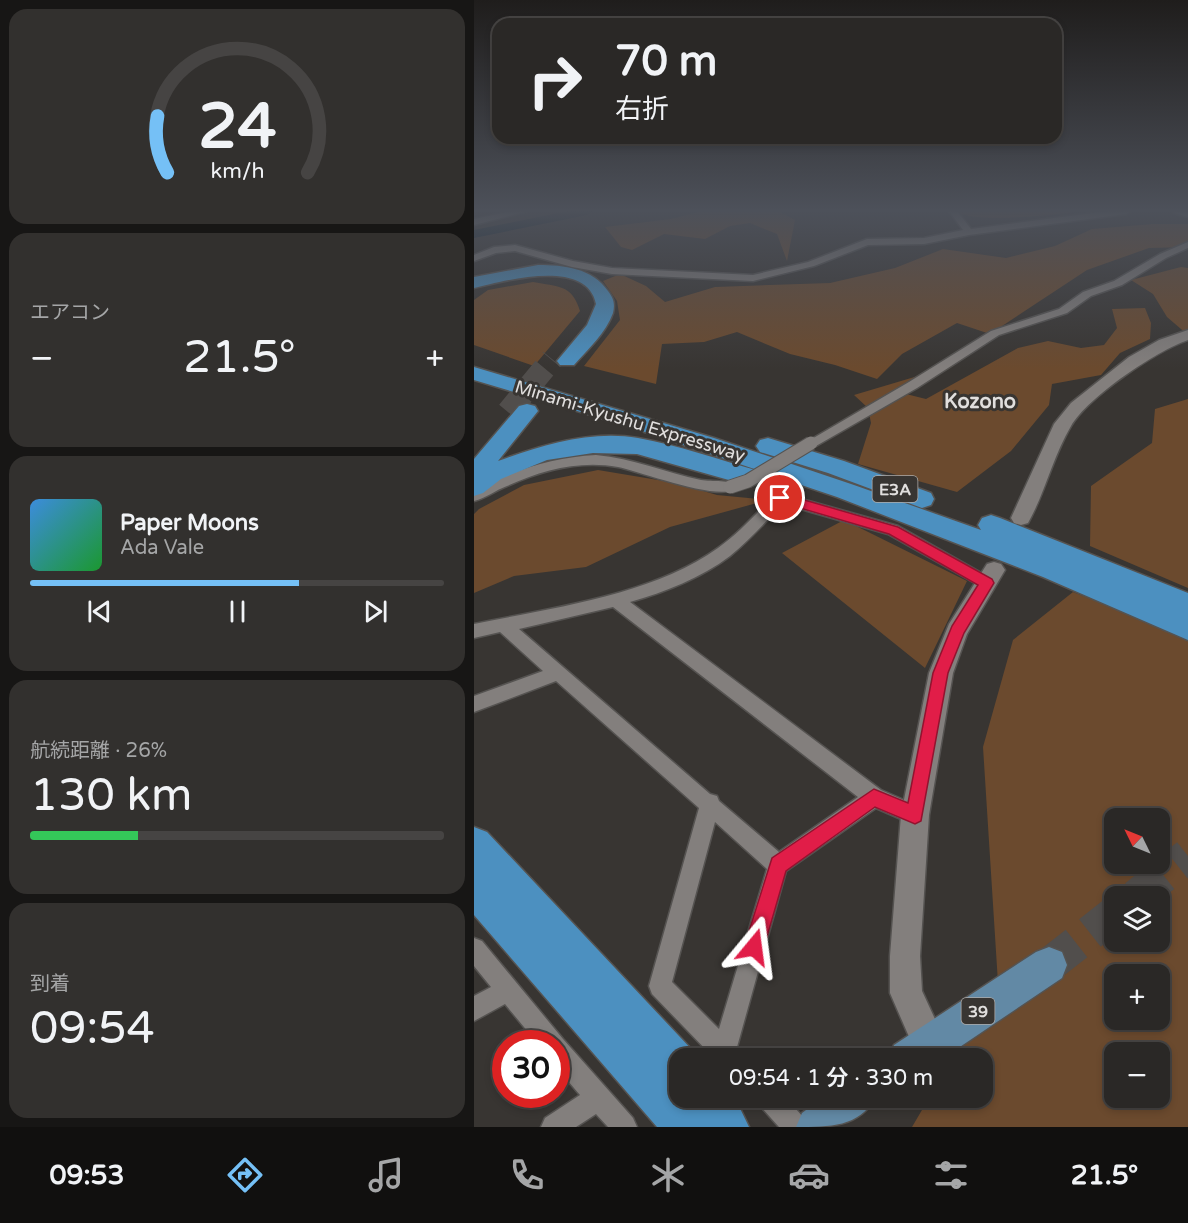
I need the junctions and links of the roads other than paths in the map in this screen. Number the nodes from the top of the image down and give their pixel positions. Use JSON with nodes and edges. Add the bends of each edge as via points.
{"nodes":[{"id":1,"x":570,"y":264,"type":"edge"},
{"id":2,"x":807,"y":264,"type":"edge"},
{"id":3,"x":1152,"y":264,"type":"edge"},
{"id":4,"x":474,"y":283,"type":"edge"},
{"id":5,"x":474,"y":294,"type":"edge"},
{"id":6,"x":1188,"y":335,"type":"edge"},
{"id":7,"x":474,"y":354,"type":"edge"},
{"id":8,"x":474,"y":368,"type":"edge"},
{"id":9,"x":474,"y":373,"type":"edge"},
{"id":10,"x":737,"y":437,"type":"junction"},
{"id":11,"x":474,"y":453,"type":"edge"},
{"id":12,"x":474,"y":475,"type":"edge"},
{"id":13,"x":474,"y":487,"type":"edge"},
{"id":14,"x":474,"y":496,"type":"edge"},
{"id":15,"x":1021,"y":518,"type":"dead end"},
{"id":16,"x":991,"y":576,"type":"joint"},
{"id":17,"x":614,"y":599,"type":"junction"},
{"id":18,"x":1182,"y":618,"type":"edge"},
{"id":19,"x":502,"y":625,"type":"junction"},
{"id":20,"x":474,"y":631,"type":"edge"},
{"id":21,"x":558,"y":673,"type":"junction"},
{"id":22,"x":474,"y":704,"type":"edge"},
{"id":23,"x":874,"y":797,"type":"junction"},
{"id":24,"x":710,"y":803,"type":"junction"},
{"id":25,"x":915,"y":815,"type":"junction"},
{"id":26,"x":474,"y":845,"type":"edge"},
{"id":27,"x":778,"y":865,"type":"junction"},
{"id":28,"x":474,"y":886,"type":"edge"},
{"id":29,"x":474,"y":949,"type":"edge"},
{"id":30,"x":1049,"y":965,"type":"tunnel mouth"},
{"id":31,"x":507,"y":990,"type":"junction"},
{"id":32,"x":474,"y":1009,"type":"edge"},
{"id":33,"x":541,"y":1030,"type":"edge"},
{"id":34,"x":721,"y":1048,"type":"edge"},
{"id":35,"x":730,"y":1048,"type":"edge"},
{"id":36,"x":918,"y":1048,"type":"edge"},
{"id":37,"x":924,"y":1048,"type":"edge"},
{"id":38,"x":669,"y":1056,"type":"edge"},
{"id":39,"x":570,"y":1064,"type":"edge"},
{"id":40,"x":599,"y":1097,"type":"junction"},
{"id":41,"x":716,"y":1108,"type":"edge"},
{"id":42,"x":779,"y":1108,"type":"edge"},
{"id":43,"x":842,"y":1108,"type":"edge"},
{"id":44,"x":554,"y":1127,"type":"edge"},
{"id":45,"x":624,"y":1127,"type":"edge"},
{"id":46,"x":687,"y":1127,"type":"edge"},
{"id":47,"x":726,"y":1127,"type":"edge"},
{"id":48,"x":795,"y":1127,"type":"edge"},
{"id":49,"x":816,"y":1127,"type":"edge"}],
"edges":[{"from":1,"to":2,"type":"street","via":[[612,271],[753,278]]},
{"from":3,"to":14,"type":"street","bridge":true,"via":[[1118,283],[1087,294],[1063,311],[986,338],[913,385],[730,487],[712,488],[595,460],[558,465],[495,484]]},
{"from":4,"to":5,"type":"highway","via":[[524,271],[549,270],[591,281],[605,304],[593,330],[559,360],[593,309],[583,291],[562,280],[542,278],[504,283]]},
{"from":6,"to":15,"type":"street","via":[[1164,343],[1135,360],[1077,407],[1063,424]]},
{"from":7,"to":10,"type":"highway","via":[[542,381],[656,410]]},
{"from":8,"to":10,"type":"highway","name":"Minami-Kyushu Expressway","number":"E3A"},
{"from":9,"to":18,"type":"highway","name":"Minami-Kyushu Expressway","number":"E3A","via":[[635,421],[921,518]]},
{"from":10,"to":18,"type":"highway","name":"Minami-Kyushu Expressway","number":"E3A","via":[[836,467],[1053,549]]},
{"from":11,"to":12,"type":"highway","via":[[517,412]]},
{"from":13,"to":18,"type":"highway","via":[[492,473],[543,453],[593,445],[637,447],[798,491],[999,565]]},
{"from":16,"to":17,"type":"street","via":[[893,530],[780,498],[723,553],[676,580]]},
{"from":16,"to":25,"type":"street","via":[[957,631],[940,673]]},
{"from":17,"to":19,"type":"street"},
{"from":17,"to":23,"type":"street"},
{"from":19,"to":20,"type":"street"},
{"from":19,"to":21,"type":"street"},
{"from":21,"to":22,"type":"street"},
{"from":21,"to":24,"type":"street"},
{"from":23,"to":25,"type":"street"},
{"from":23,"to":27,"type":"street"},
{"from":24,"to":27,"type":"street"},
{"from":24,"to":34,"type":"street","via":[[660,986]]},
{"from":25,"to":36,"type":"street","via":[[905,956],[906,993]]},
{"from":26,"to":38,"type":"highway"},
{"from":27,"to":35,"type":"street"},
{"from":28,"to":46,"type":"highway"},
{"from":29,"to":31,"type":"street"},
{"from":30,"to":37,"type":"main road","number":"39"},
{"from":31,"to":32,"type":"street"},
{"from":31,"to":33,"type":"street"},
{"from":39,"to":40,"type":"street"},
{"from":40,"to":44,"type":"street"},
{"from":40,"to":45,"type":"street"},
{"from":41,"to":47,"type":"highway"},
{"from":42,"to":48,"type":"street"},
{"from":43,"to":49,"type":"main road"}]}
